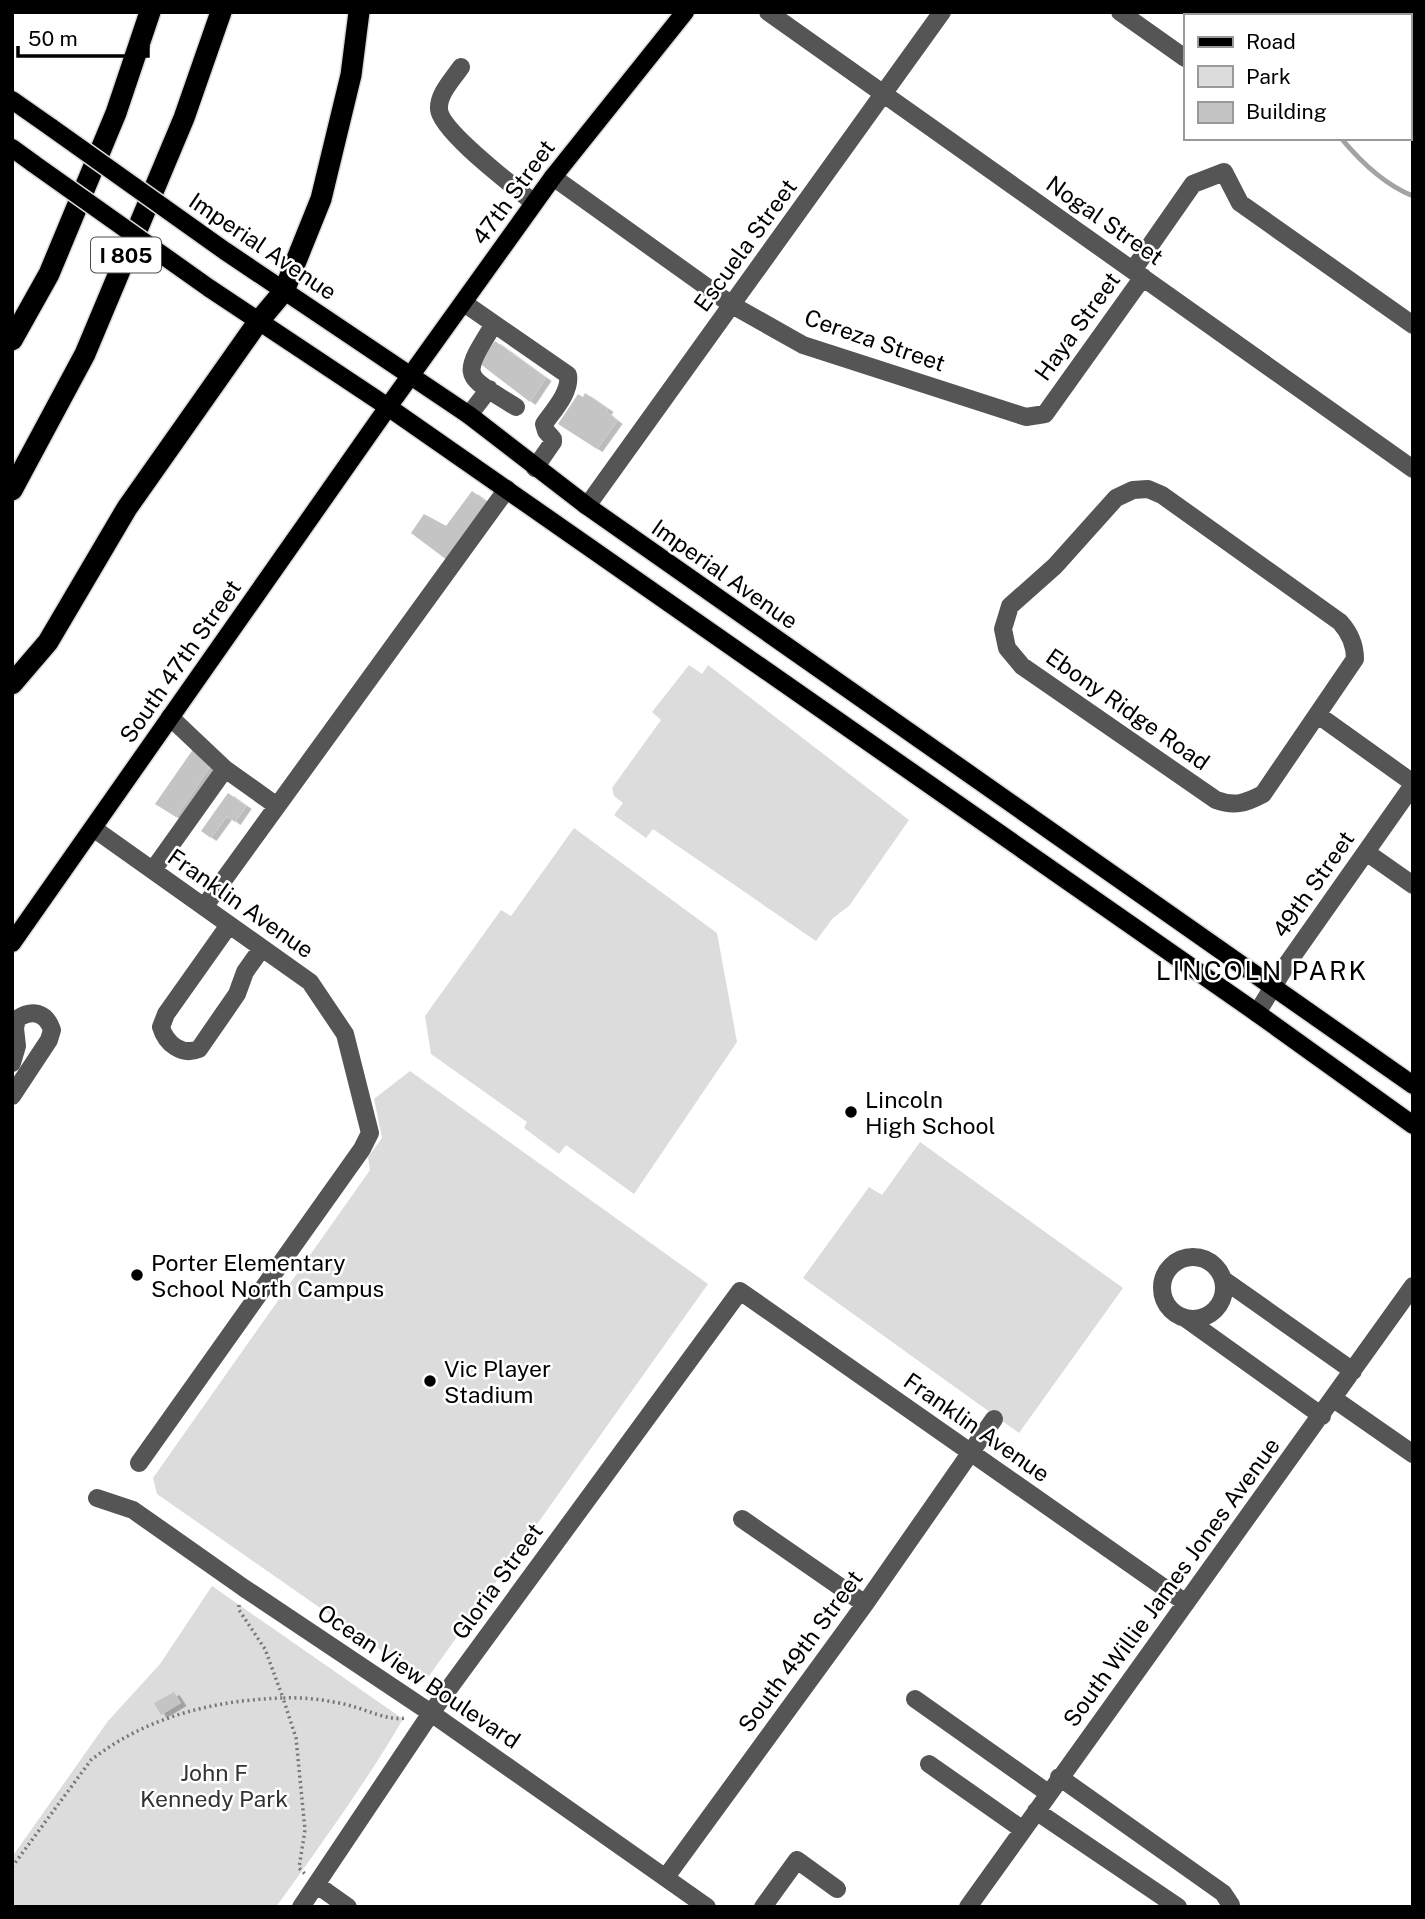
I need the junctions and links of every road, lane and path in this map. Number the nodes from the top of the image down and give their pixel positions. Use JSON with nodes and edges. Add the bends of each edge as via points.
{"nodes":[{"id":1,"x":150,"y":12,"type":"edge"},
{"id":2,"x":221,"y":12,"type":"edge"},
{"id":3,"x":359,"y":12,"type":"edge"},
{"id":4,"x":685,"y":12,"type":"edge"},
{"id":5,"x":768,"y":12,"type":"edge"},
{"id":6,"x":942,"y":12,"type":"edge"},
{"id":7,"x":1120,"y":12,"type":"edge"},
{"id":8,"x":1184,"y":57,"type":"edge"},
{"id":9,"x":461,"y":67,"type":"dead end"},
{"id":10,"x":884,"y":94,"type":"junction"},
{"id":11,"x":12,"y":100,"type":"edge"},
{"id":12,"x":12,"y":148,"type":"edge"},
{"id":13,"x":553,"y":177,"type":"junction"},
{"id":14,"x":534,"y":203,"type":"junction"},
{"id":15,"x":1138,"y":274,"type":"junction"},
{"id":16,"x":284,"y":291,"type":"junction"},
{"id":17,"x":464,"y":303,"type":"junction"},
{"id":18,"x":732,"y":305,"type":"junction"},
{"id":19,"x":258,"y":322,"type":"junction"},
{"id":20,"x":494,"y":324,"type":"junction"},
{"id":21,"x":1413,"y":325,"type":"edge"},
{"id":22,"x":12,"y":340,"type":"edge"},
{"id":23,"x":411,"y":376,"type":"junction"},
{"id":24,"x":489,"y":389,"type":"junction"},
{"id":25,"x":1052,"y":404,"type":"joint"},
{"id":26,"x":388,"y":407,"type":"junction"},
{"id":27,"x":516,"y":407,"type":"dead end"},
{"id":28,"x":469,"y":415,"type":"junction"},
{"id":29,"x":535,"y":468,"type":"junction"},
{"id":30,"x":1413,"y":469,"type":"edge"},
{"id":31,"x":507,"y":489,"type":"junction"},
{"id":32,"x":12,"y":490,"type":"edge"},
{"id":33,"x":587,"y":506,"type":"junction"},
{"id":34,"x":12,"y":684,"type":"edge"},
{"id":35,"x":1318,"y":715,"type":"junction"},
{"id":36,"x":170,"y":717,"type":"junction"},
{"id":37,"x":225,"y":769,"type":"junction"},
{"id":38,"x":1413,"y":784,"type":"edge"},
{"id":39,"x":277,"y":806,"type":"junction"},
{"id":40,"x":93,"y":828,"type":"junction"},
{"id":41,"x":1366,"y":852,"type":"junction"},
{"id":42,"x":153,"y":870,"type":"junction"},
{"id":43,"x":1413,"y":885,"type":"edge"},
{"id":44,"x":204,"y":907,"type":"junction"},
{"id":45,"x":229,"y":925,"type":"junction"},
{"id":46,"x":12,"y":943,"type":"edge"},
{"id":47,"x":262,"y":947,"type":"junction"},
{"id":48,"x":1272,"y":988,"type":"junction"},
{"id":49,"x":1257,"y":1013,"type":"junction"},
{"id":50,"x":12,"y":1063,"type":"edge"},
{"id":51,"x":1413,"y":1085,"type":"edge"},
{"id":52,"x":12,"y":1096,"type":"edge"},
{"id":53,"x":1413,"y":1125,"type":"edge"},
{"id":54,"x":1224,"y":1280,"type":"junction"},
{"id":55,"x":1413,"y":1286,"type":"edge"},
{"id":56,"x":740,"y":1291,"type":"joint"},
{"id":57,"x":1185,"y":1318,"type":"junction"},
{"id":58,"x":1353,"y":1371,"type":"junction"},
{"id":59,"x":1334,"y":1399,"type":"junction"},
{"id":60,"x":1322,"y":1416,"type":"junction"},
{"id":61,"x":994,"y":1419,"type":"dead end"},
{"id":62,"x":971,"y":1452,"type":"junction"},
{"id":63,"x":1413,"y":1454,"type":"edge"},
{"id":64,"x":139,"y":1463,"type":"dead end"},
{"id":65,"x":97,"y":1498,"type":"dead end"},
{"id":66,"x":742,"y":1518,"type":"dead end"},
{"id":67,"x":244,"y":1588,"type":"junction"},
{"id":68,"x":864,"y":1604,"type":"junction"},
{"id":69,"x":1186,"y":1604,"type":"junction"},
{"id":70,"x":283,"y":1698,"type":"junction"},
{"id":71,"x":915,"y":1699,"type":"dead end"},
{"id":72,"x":431,"y":1713,"type":"junction"},
{"id":73,"x":929,"y":1764,"type":"dead end"},
{"id":74,"x":1059,"y":1777,"type":"junction"},
{"id":75,"x":1048,"y":1793,"type":"junction"},
{"id":76,"x":1036,"y":1811,"type":"junction"},
{"id":77,"x":1023,"y":1830,"type":"junction"},
{"id":78,"x":12,"y":1867,"type":"edge"},
{"id":79,"x":666,"y":1877,"type":"junction"},
{"id":80,"x":317,"y":1885,"type":"junction"},
{"id":81,"x":837,"y":1889,"type":"dead end"},
{"id":82,"x":302,"y":1907,"type":"edge"},
{"id":83,"x":348,"y":1907,"type":"edge"},
{"id":84,"x":707,"y":1907,"type":"edge"},
{"id":85,"x":763,"y":1907,"type":"edge"},
{"id":86,"x":968,"y":1907,"type":"edge"},
{"id":87,"x":1178,"y":1907,"type":"edge"},
{"id":88,"x":1229,"y":1907,"type":"edge"}],
"edges":[{"from":1,"to":22,"type":"highway","number":"I 805","via":[[116,113],[49,274]]},
{"from":2,"to":32,"type":"highway","number":"I 805","via":[[184,118],[85,354]]},
{"from":3,"to":16,"type":"highway","via":[[351,75],[321,198]]},
{"from":4,"to":13,"type":"main road","name":"47th Street"},
{"from":5,"to":10,"type":"street","name":"Nogal Street"},
{"from":6,"to":10,"type":"street","name":"Escuela Street"},
{"from":7,"to":8,"type":"street"},
{"from":9,"to":14,"type":"street","via":[[438,106],[441,119]]},
{"from":10,"to":15,"type":"street","name":"Nogal Street"},
{"from":10,"to":18,"type":"street","name":"Escuela Street"},
{"from":11,"to":16,"type":"main road","name":"Imperial Avenue","bridge":true},
{"from":12,"to":19,"type":"main road","bridge":true},
{"from":13,"to":14,"type":"main road","name":"47th Street"},
{"from":13,"to":18,"type":"street","name":"Cereza Street"},
{"from":14,"to":17,"type":"main road","name":"47th Street"},
{"from":15,"to":21,"type":"street","name":"Haya Street","via":[[1193,184],[1224,173],[1240,203]]},
{"from":15,"to":25,"type":"street","name":"Haya Street"},
{"from":15,"to":30,"type":"street","name":"Nogal Street"},
{"from":16,"to":19,"type":"highway"},
{"from":16,"to":23,"type":"main road","name":"Imperial Avenue"},
{"from":17,"to":20,"type":"street"},
{"from":17,"to":23,"type":"main road","name":"47th Street"},
{"from":18,"to":25,"type":"street","name":"Cereza Street","via":[[803,345],[1026,417],[1045,414]]},
{"from":18,"to":33,"type":"street","name":"Escuela Street"},
{"from":19,"to":26,"type":"main road"},
{"from":19,"to":34,"type":"highway","via":[[127,508],[48,642]]},
{"from":20,"to":24,"type":"street","via":[[471,364],[474,380]]},
{"from":20,"to":29,"type":"street","via":[[568,375],[566,390],[544,424],[553,442]]},
{"from":23,"to":26,"type":"main road","name":"47th Street"},
{"from":23,"to":28,"type":"main road","name":"Imperial Avenue"},
{"from":24,"to":27,"type":"street"},
{"from":24,"to":28,"type":"street"},
{"from":26,"to":31,"type":"main road"},
{"from":26,"to":36,"type":"main road","name":"South 47th Street"},
{"from":28,"to":29,"type":"main road","name":"Imperial Avenue"},
{"from":29,"to":33,"type":"main road","name":"Imperial Avenue"},
{"from":31,"to":39,"type":"street"},
{"from":31,"to":49,"type":"main road"},
{"from":33,"to":48,"type":"main road","name":"Imperial Avenue"},
{"from":35,"to":35,"type":"street","name":"Ebony Ridge Road","via":[[1355,659],[1349,632],[1148,489],[1116,498],[1055,566],[1010,606],[1003,629],[1007,648],[1022,666],[1228,805],[1245,804],[1263,794]]},
{"from":35,"to":38,"type":"street"},
{"from":36,"to":37,"type":"street"},
{"from":36,"to":40,"type":"main road","name":"South 47th Street"},
{"from":37,"to":39,"type":"street"},
{"from":37,"to":42,"type":"street"},
{"from":38,"to":41,"type":"street","name":"49th Street"},
{"from":39,"to":44,"type":"street"},
{"from":40,"to":42,"type":"street","name":"Franklin Avenue"},
{"from":40,"to":46,"type":"main road","name":"South 47th Street"},
{"from":41,"to":43,"type":"street"},
{"from":41,"to":48,"type":"street","name":"49th Street"},
{"from":42,"to":44,"type":"street","name":"Franklin Avenue"},
{"from":44,"to":45,"type":"street","name":"Franklin Avenue"},
{"from":45,"to":47,"type":"street","name":"Franklin Avenue"},
{"from":45,"to":47,"type":"street","via":[[166,1014],[161,1027],[169,1042],[184,1052],[199,1049]]},
{"from":47,"to":64,"type":"street","name":"Franklin Avenue","via":[[310,982],[345,1034],[369,1133]]},
{"from":48,"to":49,"type":"street","name":"49th Street"},
{"from":48,"to":51,"type":"main road","name":"Imperial Avenue"},
{"from":49,"to":53,"type":"main road"},
{"from":50,"to":52,"type":"street","via":[[17,1019],[34,1012],[44,1017],[52,1030],[49,1040]]},
{"from":54,"to":57,"type":"street","via":[[1215,1310],[1196,1319]]},
{"from":54,"to":57,"type":"street","via":[[1204,1258],[1185,1257],[1169,1268],[1163,1296],[1175,1313]]},
{"from":54,"to":58,"type":"street"},
{"from":55,"to":58,"type":"street","name":"South Willie James Jones Avenue"},
{"from":56,"to":62,"type":"street","name":"Franklin Avenue"},
{"from":56,"to":72,"type":"street","name":"Gloria Street"},
{"from":57,"to":60,"type":"street"},
{"from":58,"to":59,"type":"street","name":"South Willie James Jones Avenue"},
{"from":59,"to":60,"type":"street","name":"South Willie James Jones Avenue"},
{"from":59,"to":63,"type":"street"},
{"from":60,"to":69,"type":"street","name":"South Willie James Jones Avenue"},
{"from":61,"to":62,"type":"street","name":"South 49th Street"},
{"from":62,"to":68,"type":"street","name":"South 49th Street"},
{"from":62,"to":69,"type":"street","name":"Franklin Avenue"},
{"from":65,"to":67,"type":"street","name":"Ocean View Boulevard","via":[[133,1510]]},
{"from":66,"to":68,"type":"street"},
{"from":67,"to":70,"type":"path","via":[[238,1597],[239,1610],[265,1649]]},
{"from":67,"to":72,"type":"street","name":"Ocean View Boulevard"},
{"from":68,"to":79,"type":"street","name":"South 49th Street"},
{"from":69,"to":74,"type":"street","name":"South Willie James Jones Avenue"},
{"from":70,"to":72,"type":"path","via":[[344,1704],[392,1720]]},
{"from":70,"to":78,"type":"path","via":[[245,1699],[177,1714],[107,1748],[91,1760]]},
{"from":70,"to":80,"type":"path","via":[[296,1738],[304,1829],[299,1868]]},
{"from":71,"to":75,"type":"street"},
{"from":72,"to":79,"type":"street","name":"Ocean View Boulevard"},
{"from":72,"to":80,"type":"street","name":"Gloria Street"},
{"from":73,"to":77,"type":"street"},
{"from":74,"to":75,"type":"street","name":"South Willie James Jones Avenue"},
{"from":74,"to":88,"type":"street","via":[[1223,1893]]},
{"from":75,"to":76,"type":"street","name":"South Willie James Jones Avenue"},
{"from":76,"to":77,"type":"street","name":"South Willie James Jones Avenue"},
{"from":76,"to":87,"type":"street"},
{"from":77,"to":86,"type":"street","name":"South Willie James Jones Avenue"},
{"from":79,"to":84,"type":"street","name":"Ocean View Boulevard"},
{"from":80,"to":82,"type":"street","name":"Gloria Street"},
{"from":80,"to":83,"type":"street"},
{"from":81,"to":85,"type":"street","via":[[797,1860]]}]}
